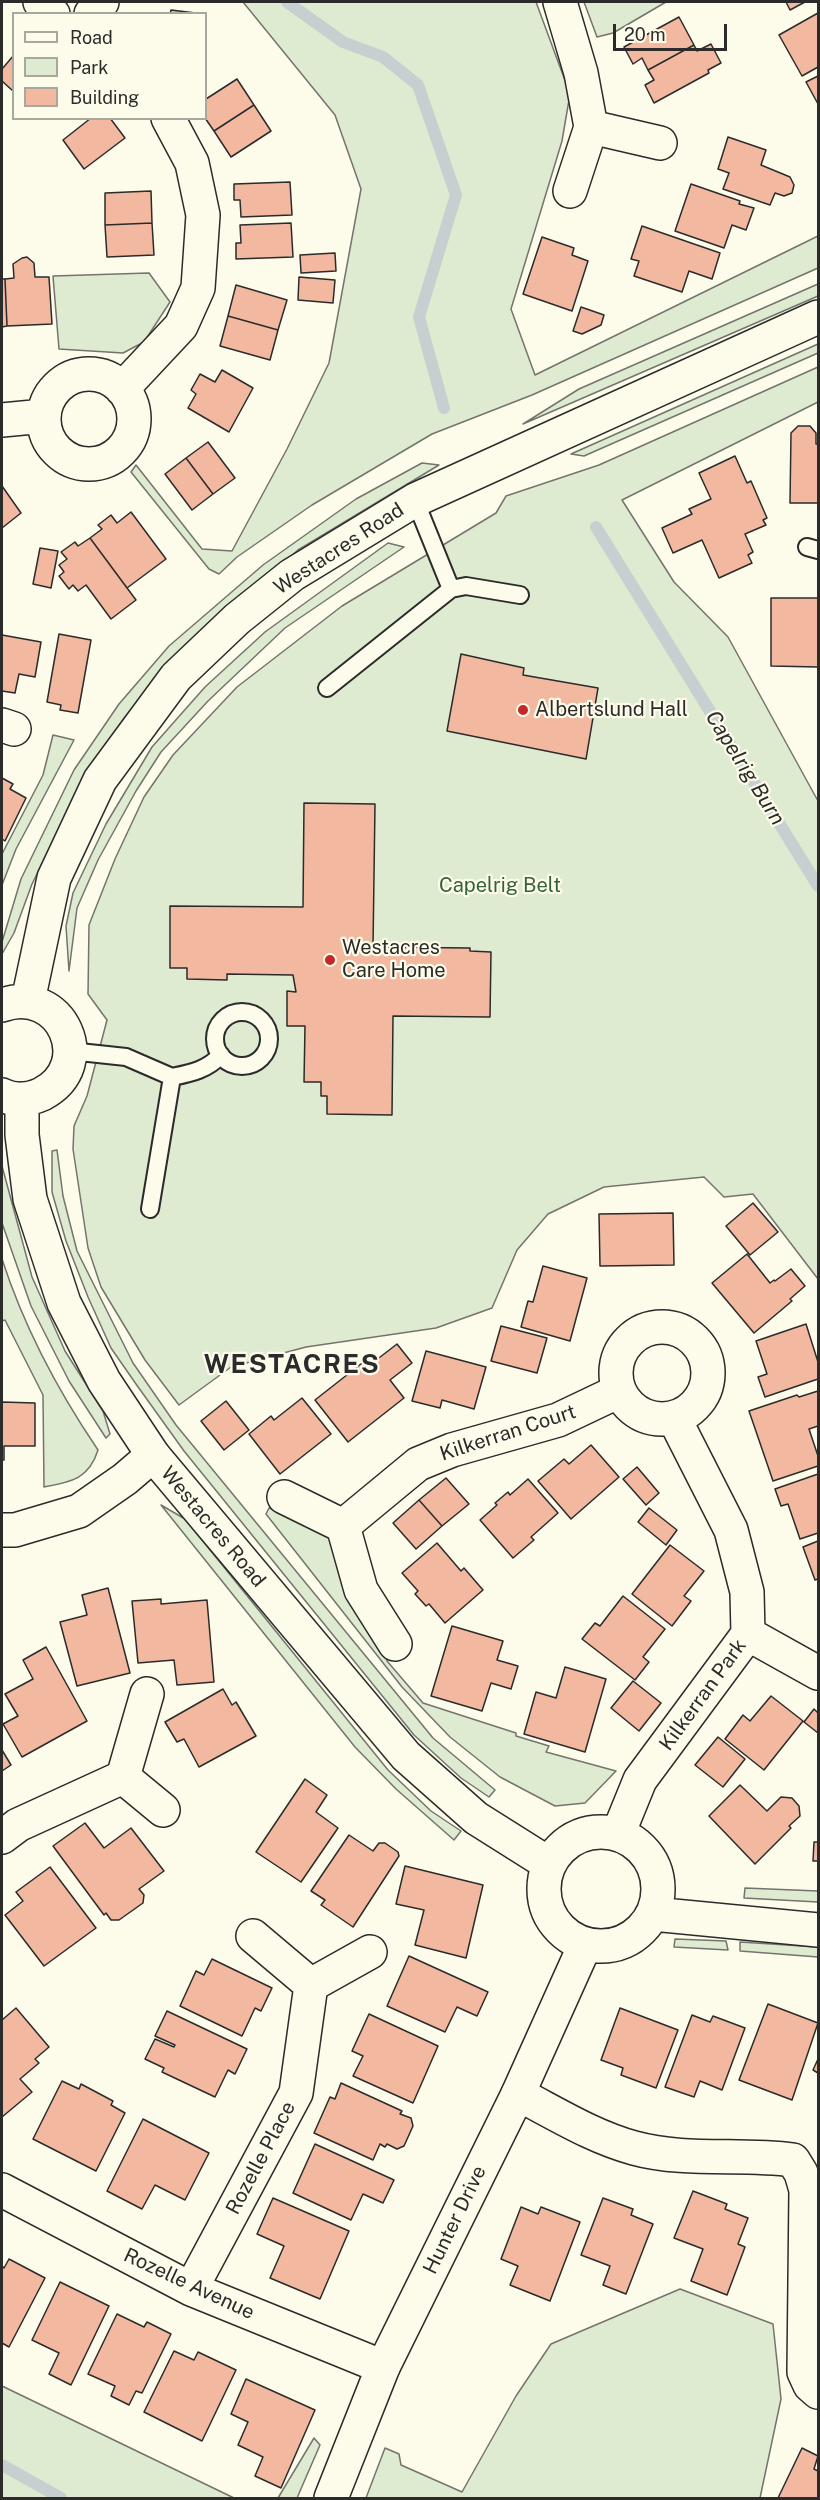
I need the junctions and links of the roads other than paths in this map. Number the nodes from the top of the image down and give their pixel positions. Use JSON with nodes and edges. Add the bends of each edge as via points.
{"nodes":[{"id":1,"x":40,"y":2,"type":"edge"},
{"id":2,"x":560,"y":2,"type":"edge"},
{"id":3,"x":52,"y":12,"type":"edge"},
{"id":4,"x":169,"y":120,"type":"edge"},
{"id":5,"x":591,"y":127,"type":"junction"},
{"id":6,"x":660,"y":143,"type":"dead end"},
{"id":7,"x":570,"y":191,"type":"dead end"},
{"id":8,"x":819,"y":317,"type":"edge"},
{"id":9,"x":122,"y":389,"type":"junction"},
{"id":10,"x":44,"y":416,"type":"junction"},
{"id":11,"x":2,"y":420,"type":"edge"},
{"id":12,"x":415,"y":500,"type":"junction"},
{"id":13,"x":451,"y":589,"type":"junction"},
{"id":14,"x":520,"y":595,"type":"dead end"},
{"id":15,"x":327,"y":688,"type":"dead end"},
{"id":16,"x":15,"y":1003,"type":"edge"},
{"id":17,"x":70,"y":1051,"type":"junction"},
{"id":18,"x":221,"y":1055,"type":"dead end"},
{"id":19,"x":172,"y":1077,"type":"junction"},
{"id":20,"x":12,"y":1097,"type":"edge"},
{"id":21,"x":150,"y":1209,"type":"dead end"},
{"id":22,"x":619,"y":1391,"type":"junction"},
{"id":23,"x":674,"y":1418,"type":"junction"},
{"id":24,"x":153,"y":1455,"type":"junction"},
{"id":25,"x":284,"y":1497,"type":"dead end"},
{"id":26,"x":343,"y":1526,"type":"junction"},
{"id":27,"x":2,"y":1530,"type":"edge"},
{"id":28,"x":748,"y":1634,"type":"junction"},
{"id":29,"x":395,"y":1644,"type":"dead end"},
{"id":30,"x":819,"y":1673,"type":"edge"},
{"id":31,"x":147,"y":1694,"type":"dead end"},
{"id":32,"x":123,"y":1777,"type":"junction"},
{"id":33,"x":163,"y":1810,"type":"dead end"},
{"id":34,"x":618,"y":1834,"type":"junction"},
{"id":35,"x":2,"y":1836,"type":"edge"},
{"id":36,"x":549,"y":1864,"type":"junction"},
{"id":37,"x":653,"y":1914,"type":"junction"},
{"id":38,"x":819,"y":1930,"type":"edge"},
{"id":39,"x":253,"y":1936,"type":"dead end"},
{"id":40,"x":585,"y":1945,"type":"junction"},
{"id":41,"x":369,"y":1952,"type":"dead end"},
{"id":42,"x":311,"y":1984,"type":"junction"},
{"id":43,"x":518,"y":2094,"type":"junction"},
{"id":44,"x":2,"y":2190,"type":"edge"},
{"id":45,"x":191,"y":2289,"type":"junction"},
{"id":46,"x":382,"y":2367,"type":"junction"},
{"id":47,"x":819,"y":2392,"type":"edge"},
{"id":48,"x":331,"y":2499,"type":"edge"}],
"edges":[{"from":1,"to":3,"type":"street"},
{"from":2,"to":5,"type":"street","via":[[581,73]]},
{"from":4,"to":9,"type":"street","via":[[192,163],[203,215],[198,288],[181,326]]},
{"from":5,"to":6,"type":"street"},
{"from":5,"to":7,"type":"street"},
{"from":8,"to":12,"type":"street","name":"Westacres Road"},
{"from":9,"to":10,"type":"street","via":[[111,380],[81,375],[55,389]]},
{"from":9,"to":10,"type":"street","via":[[132,408],[132,430],[127,444],[104,462],[75,462],[62,456],[51,445]]},
{"from":10,"to":11,"type":"street"},
{"from":12,"to":13,"type":"lane"},
{"from":12,"to":16,"type":"street","name":"Westacres Road","via":[[292,575],[237,619],[176,677],[100,780],[54,878]]},
{"from":13,"to":14,"type":"lane","via":[[466,586]]},
{"from":13,"to":15,"type":"lane"},
{"from":16,"to":17,"type":"street","via":[[47,1009],[62,1024],[69,1037]]},
{"from":17,"to":19,"type":"lane","via":[[126,1057]]},
{"from":17,"to":20,"type":"street","via":[[64,1073],[50,1090],[36,1096]]},
{"from":18,"to":19,"type":"lane","via":[[196,1072]]},
{"from":19,"to":21,"type":"lane"},
{"from":20,"to":24,"type":"street","name":"Westacres Road","via":[[22,1135],[30,1199],[64,1303],[104,1381]]},
{"from":22,"to":23,"type":"street","via":[[636,1411],[648,1417]]},
{"from":22,"to":23,"type":"street","via":[[617,1363],[630,1339],[655,1327],[684,1332],[705,1355],[707,1386],[689,1411]]},
{"from":22,"to":26,"type":"street","name":"Kilkerran Court","via":[[558,1420],[452,1450],[418,1464]]},
{"from":23,"to":28,"type":"street","name":"Kilkerran Park","via":[[731,1530],[747,1592]]},
{"from":24,"to":27,"type":"street","via":[[79,1511],[15,1530]]},
{"from":24,"to":36,"type":"street","name":"Westacres Road","via":[[406,1756],[476,1818]]},
{"from":25,"to":26,"type":"street"},
{"from":26,"to":29,"type":"street","via":[[361,1590]]},
{"from":28,"to":30,"type":"street"},
{"from":28,"to":34,"type":"street","name":"Kilkerran Park","via":[[640,1780]]},
{"from":31,"to":32,"type":"street"},
{"from":32,"to":33,"type":"street"},
{"from":32,"to":35,"type":"street"},
{"from":34,"to":36,"type":"street","via":[[579,1835],[561,1847]]},
{"from":34,"to":37,"type":"street","via":[[646,1854],[654,1869],[658,1884]]},
{"from":36,"to":40,"type":"street","via":[[543,1890],[546,1908],[555,1924]]},
{"from":37,"to":38,"type":"street"},
{"from":37,"to":40,"type":"street","via":[[641,1931],[624,1942],[605,1947]]},
{"from":39,"to":42,"type":"street"},
{"from":40,"to":43,"type":"street","name":"Hunter Drive"},
{"from":41,"to":42,"type":"street"},
{"from":42,"to":45,"type":"street","name":"Rozelle Place","via":[[296,2093]]},
{"from":43,"to":46,"type":"street","name":"Hunter Drive"},
{"from":43,"to":47,"type":"street","via":[[604,2138],[635,2148],[670,2154],[793,2160],[806,2190],[804,2372]]},
{"from":44,"to":45,"type":"street","name":"Rozelle Avenue"},
{"from":45,"to":46,"type":"street","name":"Rozelle Avenue"},
{"from":46,"to":48,"type":"street","name":"Hunter Drive"}]}
